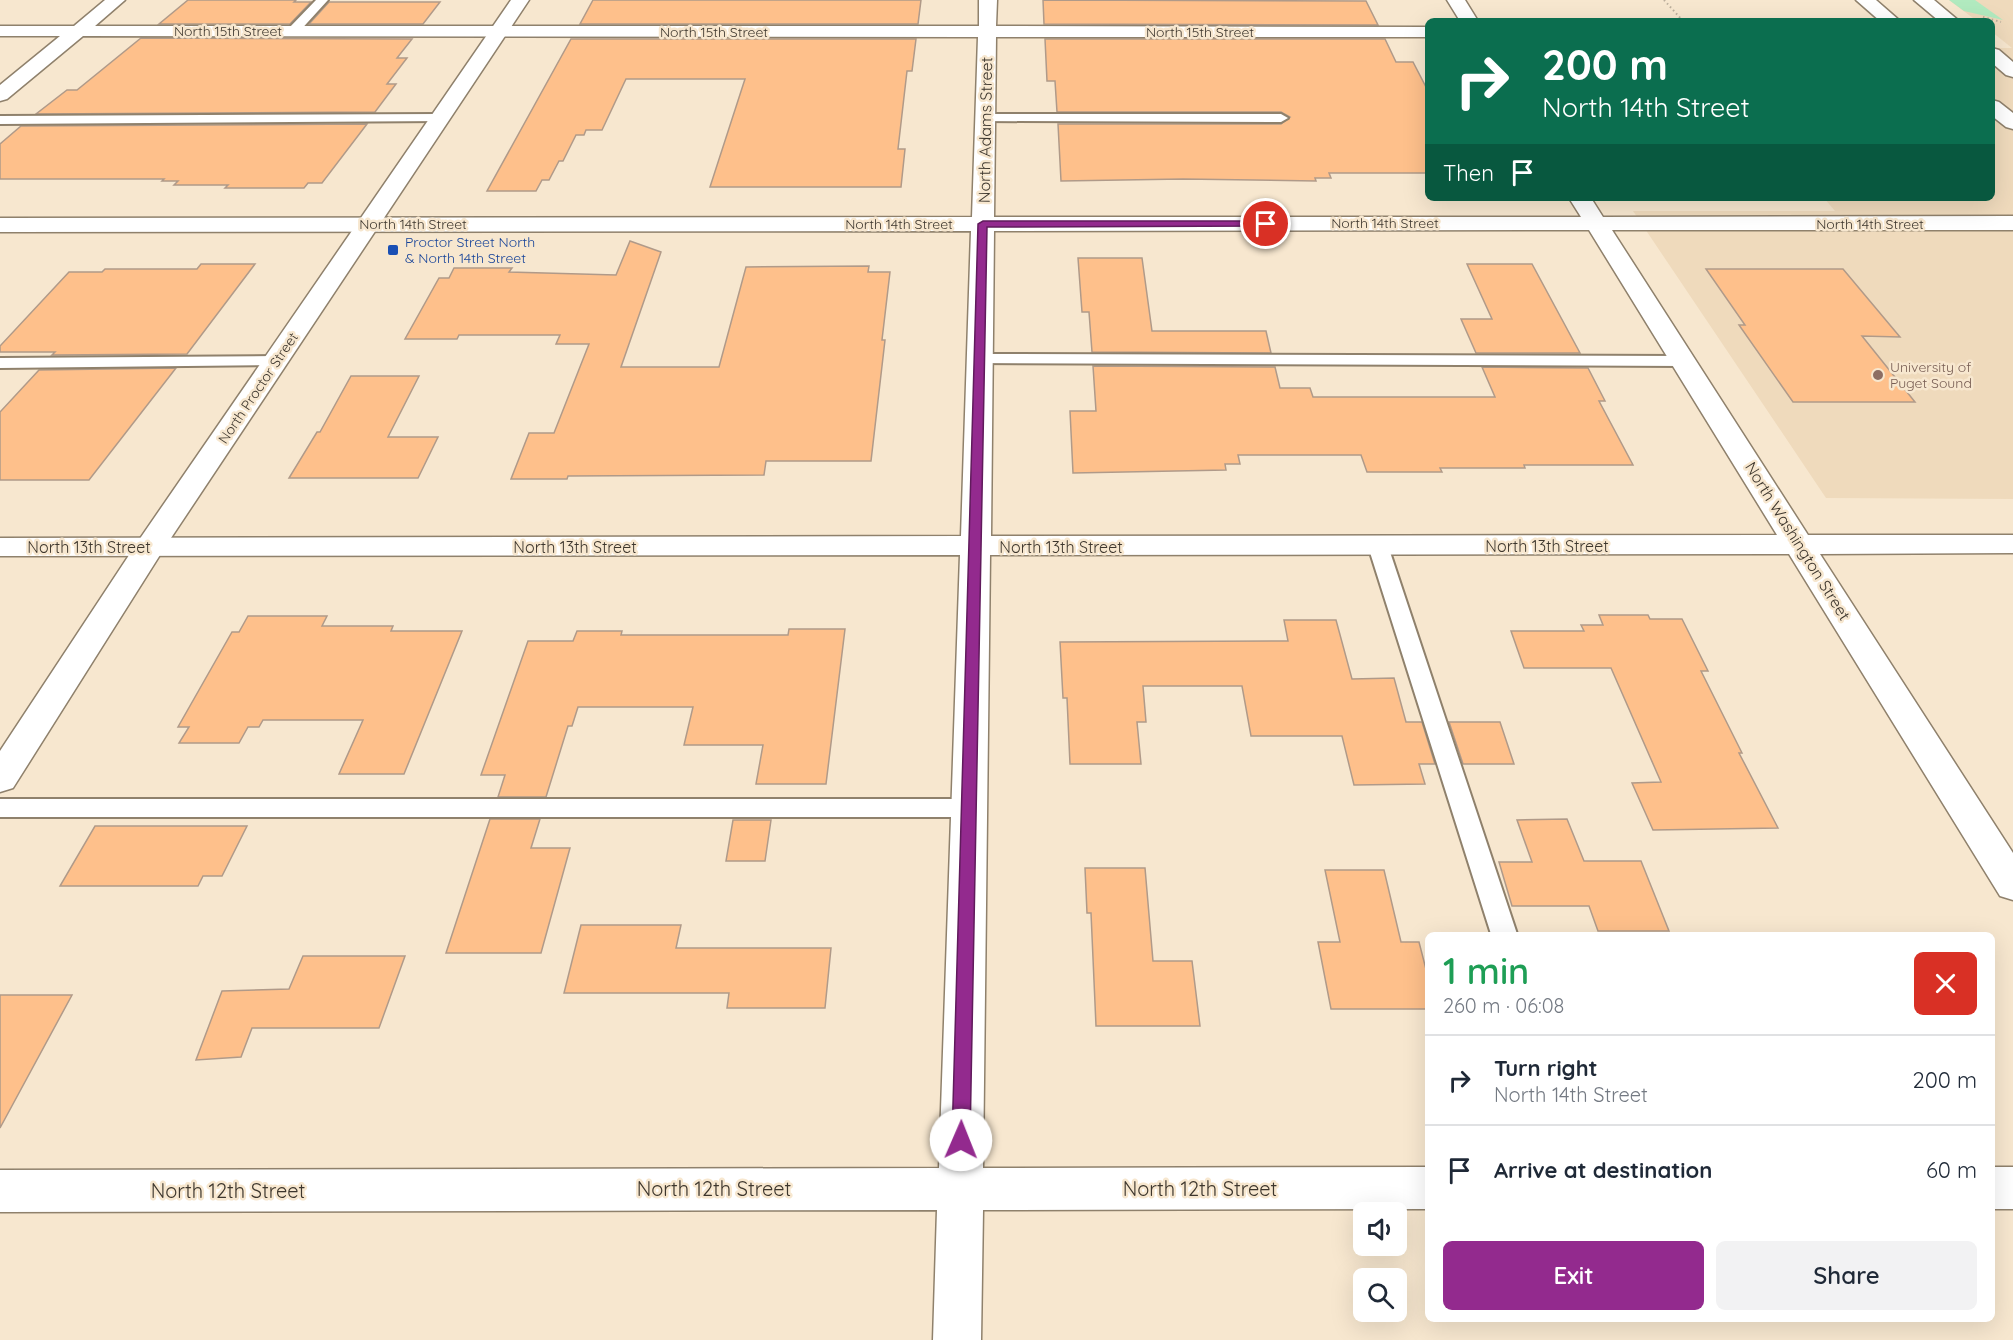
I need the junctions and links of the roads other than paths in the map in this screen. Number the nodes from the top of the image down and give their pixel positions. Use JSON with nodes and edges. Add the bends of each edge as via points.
{"nodes":[{"id":1,"x":116,"y":0,"type":"edge"},
{"id":2,"x":322,"y":0,"type":"edge"},
{"id":3,"x":520,"y":0,"type":"edge"},
{"id":4,"x":1456,"y":0,"type":"edge"},
{"id":5,"x":1865,"y":0,"type":"edge"},
{"id":6,"x":1923,"y":0,"type":"edge"},
{"id":7,"x":987,"y":16,"type":"edge"},
{"id":8,"x":1467,"y":18,"type":"edge"},
{"id":9,"x":1887,"y":18,"type":"edge"},
{"id":10,"x":1946,"y":18,"type":"edge"},
{"id":11,"x":78,"y":31,"type":"junction"},
{"id":12,"x":293,"y":31,"type":"junction"},
{"id":13,"x":0,"y":32,"type":"edge"},
{"id":14,"x":1425,"y":32,"type":"edge"},
{"id":15,"x":499,"y":33,"type":"junction"},
{"id":16,"x":1995,"y":56,"type":"edge"},
{"id":17,"x":2013,"y":70,"type":"edge"},
{"id":18,"x":0,"y":95,"type":"edge"},
{"id":19,"x":1995,"y":108,"type":"edge"},
{"id":20,"x":440,"y":118,"type":"junction"},
{"id":21,"x":986,"y":118,"type":"junction"},
{"id":22,"x":1281,"y":118,"type":"dead end"},
{"id":23,"x":0,"y":120,"type":"edge"},
{"id":24,"x":2013,"y":123,"type":"edge"},
{"id":25,"x":1582,"y":201,"type":"edge"},
{"id":26,"x":1596,"y":223,"type":"junction"},
{"id":27,"x":2013,"y":223,"type":"edge"},
{"id":28,"x":368,"y":224,"type":"junction"},
{"id":29,"x":983,"y":224,"type":"junction"},
{"id":30,"x":0,"y":225,"type":"edge"},
{"id":31,"x":979,"y":359,"type":"junction"},
{"id":32,"x":1684,"y":361,"type":"junction"},
{"id":33,"x":277,"y":362,"type":"junction"},
{"id":34,"x":0,"y":363,"type":"edge"},
{"id":35,"x":2013,"y":544,"type":"edge"},
{"id":36,"x":1378,"y":546,"type":"junction"},
{"id":37,"x":1801,"y":546,"type":"junction"},
{"id":38,"x":0,"y":547,"type":"edge"},
{"id":39,"x":150,"y":547,"type":"junction"},
{"id":40,"x":975,"y":547,"type":"junction"},
{"id":41,"x":0,"y":779,"type":"edge"},
{"id":42,"x":0,"y":808,"type":"edge"},
{"id":43,"x":969,"y":808,"type":"junction"},
{"id":44,"x":2013,"y":885,"type":"edge"},
{"id":45,"x":1503,"y":932,"type":"edge"},
{"id":46,"x":960,"y":1188,"type":"junction"},
{"id":47,"x":1425,"y":1188,"type":"edge"},
{"id":48,"x":1995,"y":1188,"type":"edge"},
{"id":49,"x":2013,"y":1188,"type":"edge"},
{"id":50,"x":0,"y":1191,"type":"edge"},
{"id":51,"x":957,"y":1340,"type":"edge"}],
"edges":[{"from":1,"to":11,"type":"street"},
{"from":2,"to":12,"type":"lane"},
{"from":3,"to":15,"type":"street","name":"North Proctor Street"},
{"from":4,"to":8,"type":"street"},
{"from":5,"to":9,"type":"street"},
{"from":6,"to":10,"type":"street"},
{"from":7,"to":14,"type":"street","name":"North 15th Street"},
{"from":7,"to":15,"type":"street","name":"North 15th Street"},
{"from":7,"to":21,"type":"street","name":"North Adams Street"},
{"from":11,"to":12,"type":"street","name":"North 15th Street"},
{"from":11,"to":13,"type":"street","name":"North 15th Street"},
{"from":11,"to":18,"type":"street"},
{"from":12,"to":15,"type":"street","name":"North 15th Street"},
{"from":15,"to":20,"type":"street","name":"North Proctor Street"},
{"from":16,"to":17,"type":"street"},
{"from":19,"to":24,"type":"street"},
{"from":20,"to":23,"type":"lane"},
{"from":20,"to":28,"type":"street","name":"North Proctor Street"},
{"from":21,"to":22,"type":"lane"},
{"from":21,"to":29,"type":"street","name":"North Adams Street"},
{"from":25,"to":26,"type":"street","name":"North Washington Street"},
{"from":26,"to":27,"type":"street","name":"North 14th Street"},
{"from":26,"to":29,"type":"street","name":"North 14th Street"},
{"from":26,"to":32,"type":"street","name":"North Washington Street"},
{"from":28,"to":29,"type":"street","name":"North 14th Street"},
{"from":28,"to":30,"type":"street","name":"North 14th Street"},
{"from":28,"to":33,"type":"street","name":"North Proctor Street"},
{"from":29,"to":31,"type":"street","name":"North Adams Street"},
{"from":31,"to":32,"type":"lane"},
{"from":31,"to":40,"type":"street","name":"North Adams Street"},
{"from":32,"to":37,"type":"street","name":"North Washington Street"},
{"from":33,"to":34,"type":"lane"},
{"from":33,"to":39,"type":"street","name":"North Proctor Street"},
{"from":35,"to":37,"type":"street","name":"North 13th Street"},
{"from":36,"to":37,"type":"street","name":"North 13th Street"},
{"from":36,"to":40,"type":"street","name":"North 13th Street"},
{"from":36,"to":45,"type":"lane"},
{"from":37,"to":44,"type":"street","name":"North Washington Street"},
{"from":38,"to":39,"type":"street","name":"North 13th Street"},
{"from":39,"to":40,"type":"street","name":"North 13th Street"},
{"from":39,"to":41,"type":"street","name":"North Proctor Street"},
{"from":40,"to":43,"type":"street","name":"North Adams Street"},
{"from":42,"to":43,"type":"lane"},
{"from":43,"to":46,"type":"street","name":"North Adams Street"},
{"from":46,"to":47,"type":"street","name":"North 12th Street"},
{"from":46,"to":50,"type":"street","name":"North 12th Street"},
{"from":46,"to":51,"type":"street","name":"North Adams Street"},
{"from":48,"to":49,"type":"street"}]}
